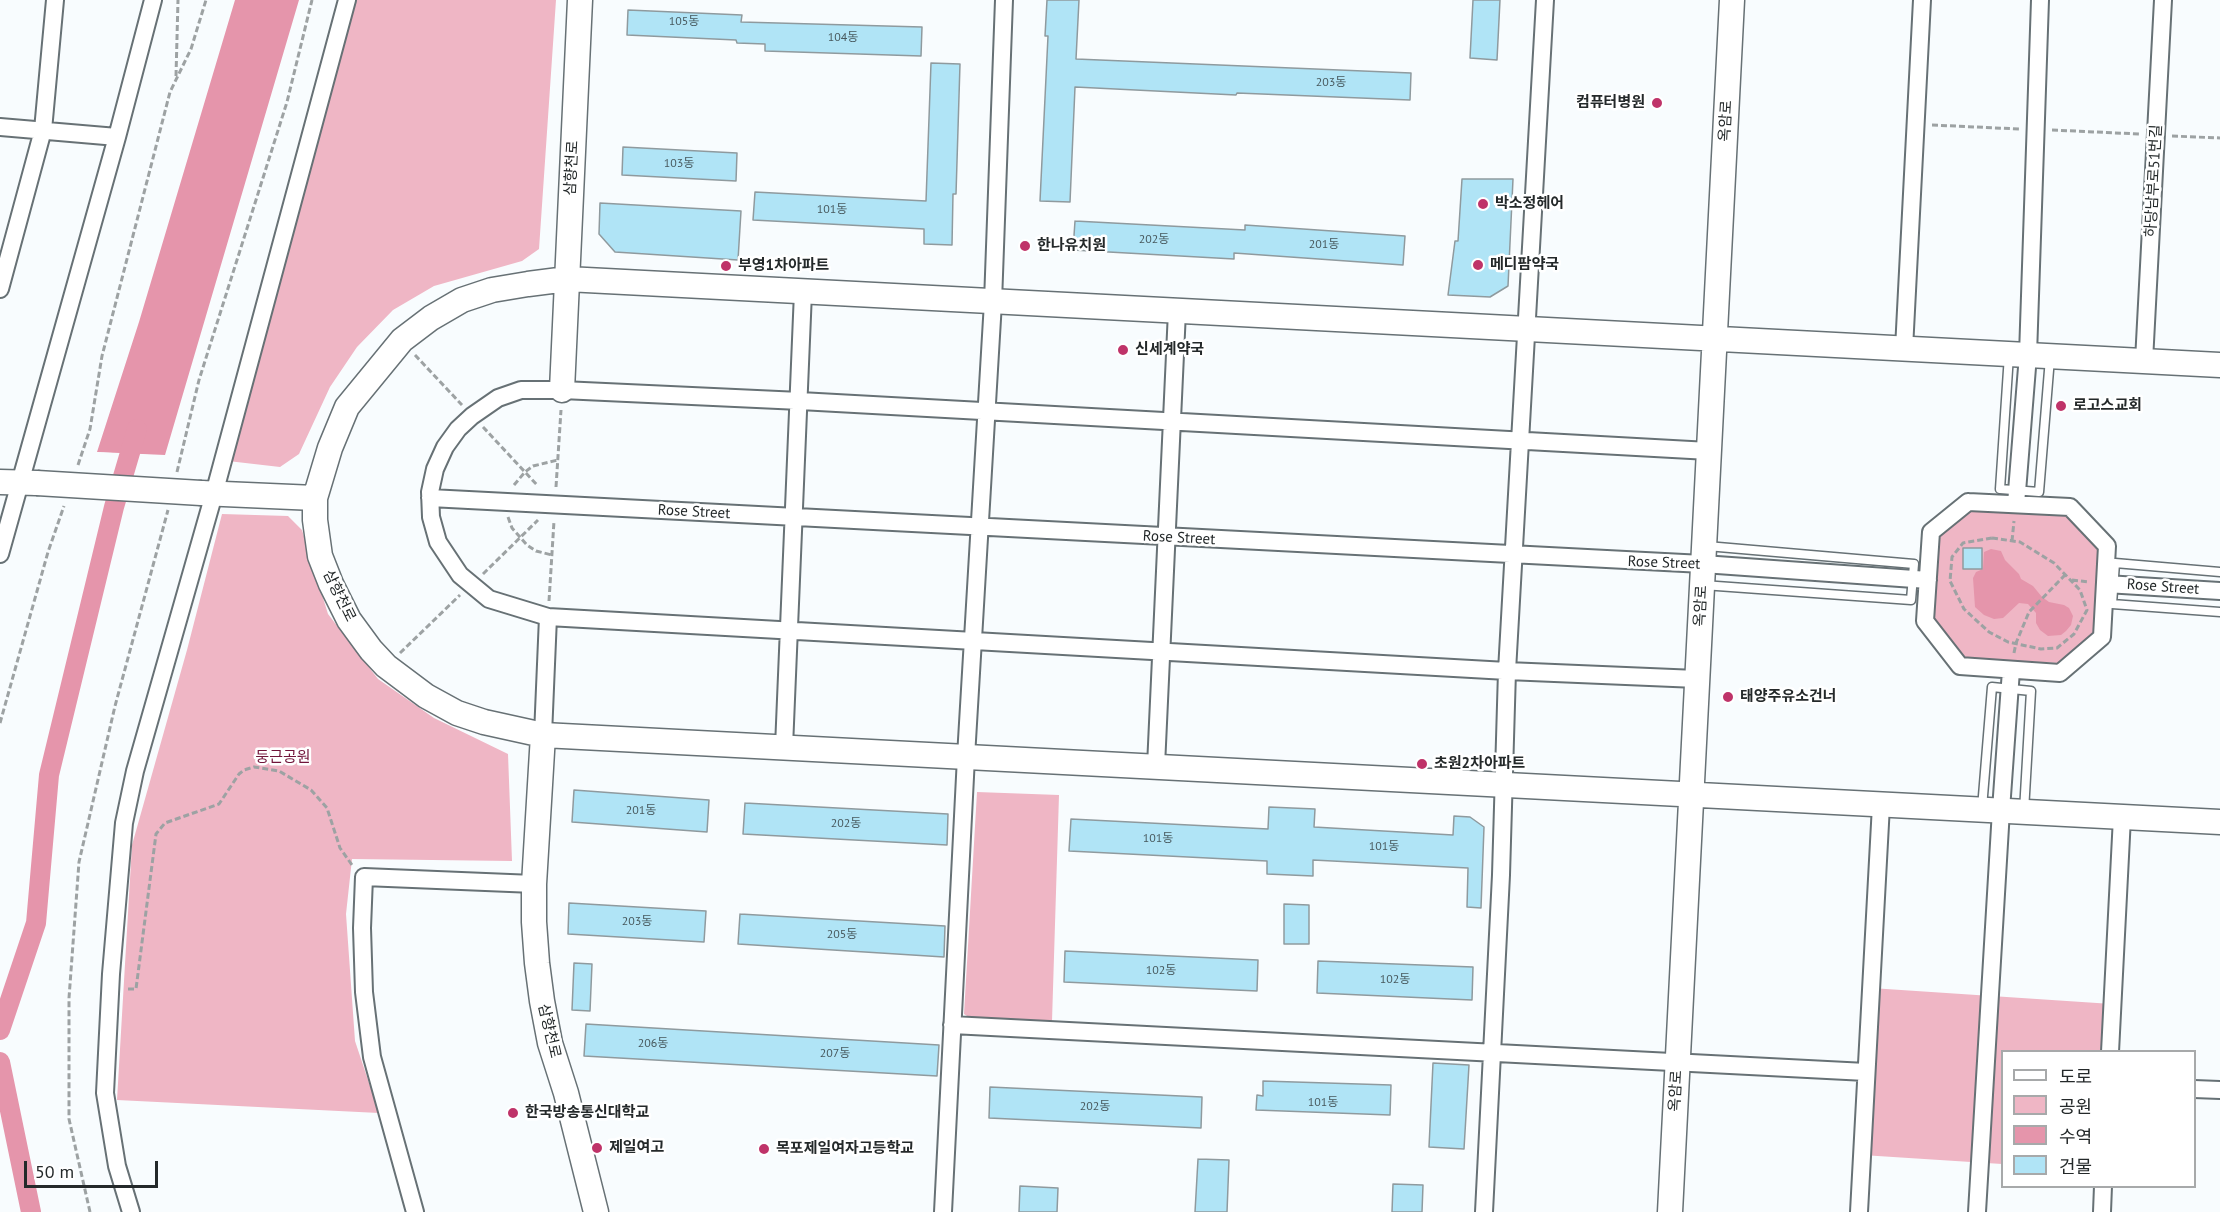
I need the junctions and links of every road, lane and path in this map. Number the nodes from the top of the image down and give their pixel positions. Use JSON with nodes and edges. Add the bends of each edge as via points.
{"nodes":[{"id":1,"x":55,"y":0,"type":"edge"},
{"id":2,"x":153,"y":0,"type":"edge"},
{"id":3,"x":178,"y":0,"type":"edge"},
{"id":4,"x":206,"y":0,"type":"edge"},
{"id":5,"x":312,"y":0,"type":"edge"},
{"id":6,"x":347,"y":0,"type":"edge"},
{"id":7,"x":580,"y":0,"type":"edge"},
{"id":8,"x":1004,"y":0,"type":"edge"},
{"id":9,"x":1545,"y":0,"type":"edge"},
{"id":10,"x":1732,"y":0,"type":"edge"},
{"id":11,"x":1922,"y":0,"type":"edge"},
{"id":12,"x":2040,"y":0,"type":"edge"},
{"id":13,"x":2163,"y":0,"type":"edge"},
{"id":14,"x":176,"y":79,"type":"junction"},
{"id":15,"x":1916,"y":124,"type":"junction"},
{"id":16,"x":0,"y":127,"type":"edge"},
{"id":17,"x":2035,"y":129,"type":"junction"},
{"id":18,"x":43,"y":130,"type":"junction"},
{"id":19,"x":2156,"y":135,"type":"junction"},
{"id":20,"x":117,"y":137,"type":"junction"},
{"id":21,"x":2220,"y":138,"type":"edge"},
{"id":22,"x":567,"y":279,"type":"junction"},
{"id":23,"x":0,"y":288,"type":"edge"},
{"id":24,"x":803,"y":292,"type":"junction"},
{"id":25,"x":993,"y":302,"type":"junction"},
{"id":26,"x":1177,"y":311,"type":"junction"},
{"id":27,"x":1526,"y":329,"type":"junction"},
{"id":28,"x":1715,"y":339,"type":"junction"},
{"id":29,"x":1905,"y":349,"type":"junction"},
{"id":30,"x":2029,"y":356,"type":"junction"},
{"id":31,"x":2144,"y":362,"type":"junction"},
{"id":32,"x":2220,"y":365,"type":"edge"},
{"id":33,"x":562,"y":390,"type":"junction"},
{"id":34,"x":800,"y":401,"type":"junction"},
{"id":35,"x":987,"y":412,"type":"junction"},
{"id":36,"x":1173,"y":422,"type":"junction"},
{"id":37,"x":1520,"y":441,"type":"junction"},
{"id":38,"x":1709,"y":451,"type":"junction"},
{"id":39,"x":75,"y":474,"type":"dead end"},
{"id":40,"x":176,"y":479,"type":"dead end"},
{"id":41,"x":19,"y":483,"type":"edge"},
{"id":42,"x":208,"y":493,"type":"junction"},
{"id":43,"x":67,"y":496,"type":"dead end"},
{"id":44,"x":2016,"y":497,"type":"junction"},
{"id":45,"x":315,"y":498,"type":"junction"},
{"id":46,"x":430,"y":498,"type":"junction"},
{"id":47,"x":170,"y":501,"type":"dead end"},
{"id":48,"x":795,"y":517,"type":"junction"},
{"id":49,"x":980,"y":527,"type":"junction"},
{"id":50,"x":1167,"y":537,"type":"junction"},
{"id":51,"x":0,"y":554,"type":"edge"},
{"id":52,"x":1513,"y":555,"type":"junction"},
{"id":53,"x":1703,"y":565,"type":"junction"},
{"id":54,"x":2220,"y":572,"type":"edge"},
{"id":55,"x":2065,"y":575,"type":"junction"},
{"id":56,"x":1920,"y":579,"type":"junction"},
{"id":57,"x":2110,"y":584,"type":"junction"},
{"id":58,"x":2220,"y":591,"type":"edge"},
{"id":59,"x":2220,"y":612,"type":"edge"},
{"id":60,"x":548,"y":617,"type":"junction"},
{"id":61,"x":789,"y":630,"type":"junction"},
{"id":62,"x":973,"y":640,"type":"junction"},
{"id":63,"x":2016,"y":643,"type":"junction"},
{"id":64,"x":1161,"y":650,"type":"junction"},
{"id":65,"x":1507,"y":670,"type":"junction"},
{"id":66,"x":2011,"y":670,"type":"junction"},
{"id":67,"x":1697,"y":679,"type":"junction"},
{"id":68,"x":2010,"y":689,"type":"junction"},
{"id":69,"x":0,"y":723,"type":"edge"},
{"id":70,"x":543,"y":735,"type":"junction"},
{"id":71,"x":784,"y":747,"type":"junction"},
{"id":72,"x":966,"y":757,"type":"junction"},
{"id":73,"x":1156,"y":766,"type":"junction"},
{"id":74,"x":1503,"y":784,"type":"junction"},
{"id":75,"x":1692,"y":794,"type":"junction"},
{"id":76,"x":1881,"y":805,"type":"junction"},
{"id":77,"x":2002,"y":810,"type":"junction"},
{"id":78,"x":2122,"y":817,"type":"junction"},
{"id":79,"x":2220,"y":822,"type":"edge"},
{"id":80,"x":364,"y":877,"type":"junction"},
{"id":81,"x":534,"y":884,"type":"junction"},
{"id":82,"x":110,"y":987,"type":"junction"},
{"id":83,"x":952,"y":1025,"type":"junction"},
{"id":84,"x":2110,"y":1050,"type":"edge"},
{"id":85,"x":1492,"y":1053,"type":"junction"},
{"id":86,"x":1678,"y":1062,"type":"junction"},
{"id":87,"x":1866,"y":1072,"type":"junction"},
{"id":88,"x":2196,"y":1089,"type":"edge"},
{"id":89,"x":2220,"y":1090,"type":"edge"},
{"id":90,"x":2103,"y":1188,"type":"edge"},
{"id":91,"x":90,"y":1212,"type":"edge"},
{"id":92,"x":131,"y":1212,"type":"edge"},
{"id":93,"x":416,"y":1212,"type":"edge"},
{"id":94,"x":596,"y":1212,"type":"edge"},
{"id":95,"x":943,"y":1212,"type":"edge"},
{"id":96,"x":1484,"y":1212,"type":"edge"},
{"id":97,"x":1670,"y":1212,"type":"edge"},
{"id":98,"x":1859,"y":1212,"type":"edge"},
{"id":99,"x":1977,"y":1212,"type":"edge"},
{"id":100,"x":2102,"y":1212,"type":"edge"}],
"edges":[{"from":1,"to":18,"type":"street"},
{"from":2,"to":20,"type":"street"},
{"from":3,"to":14,"type":"path"},
{"from":4,"to":14,"type":"path","via":[[191,49]]},
{"from":5,"to":40,"type":"path","via":[[287,102],[199,380]]},
{"from":6,"to":42,"type":"street"},
{"from":7,"to":22,"type":"street","name":"삼향천로"},
{"from":8,"to":25,"type":"street"},
{"from":9,"to":27,"type":"street"},
{"from":10,"to":28,"type":"street","name":"옥암로"},
{"from":11,"to":15,"type":"street"},
{"from":12,"to":17,"type":"street"},
{"from":13,"to":19,"type":"street","name":"하당남부로51번길"},
{"from":14,"to":39,"type":"path","via":[[102,356],[90,429]]},
{"from":15,"to":17,"type":"path"},
{"from":15,"to":29,"type":"street"},
{"from":16,"to":18,"type":"street"},
{"from":17,"to":19,"type":"path"},
{"from":17,"to":30,"type":"street"},
{"from":18,"to":20,"type":"street"},
{"from":18,"to":23,"type":"street"},
{"from":19,"to":21,"type":"path"},
{"from":19,"to":31,"type":"street","name":"하당남부로51번길"},
{"from":20,"to":41,"type":"street"},
{"from":22,"to":24,"type":"street"},
{"from":22,"to":33,"type":"street"},
{"from":22,"to":45,"type":"street","name":"삼향천로","via":[[501,289],[462,300],[402,340],[347,408]]},
{"from":24,"to":25,"type":"street"},
{"from":24,"to":34,"type":"street"},
{"from":25,"to":26,"type":"street"},
{"from":25,"to":35,"type":"street"},
{"from":26,"to":27,"type":"street"},
{"from":26,"to":36,"type":"street"},
{"from":27,"to":28,"type":"street"},
{"from":27,"to":37,"type":"street"},
{"from":28,"to":29,"type":"street"},
{"from":28,"to":38,"type":"street","name":"옥암로"},
{"from":29,"to":30,"type":"street"},
{"from":30,"to":31,"type":"street"},
{"from":30,"to":44,"type":"street"},
{"from":31,"to":32,"type":"street"},
{"from":33,"to":34,"type":"street"},
{"from":33,"to":46,"type":"street","via":[[521,390],[498,398],[472,416],[445,447],[435,469]]},
{"from":34,"to":35,"type":"street"},
{"from":34,"to":48,"type":"street"},
{"from":35,"to":36,"type":"street"},
{"from":35,"to":49,"type":"street"},
{"from":36,"to":37,"type":"street"},
{"from":36,"to":50,"type":"street"},
{"from":37,"to":38,"type":"street"},
{"from":37,"to":52,"type":"street"},
{"from":38,"to":53,"type":"street","name":"옥암로"},
{"from":41,"to":42,"type":"street","bridge":true},
{"from":41,"to":51,"type":"street"},
{"from":42,"to":45,"type":"street"},
{"from":42,"to":82,"type":"street","via":[[124,823]]},
{"from":43,"to":69,"type":"path"},
{"from":44,"to":56,"type":"street","via":[[1968,502],[1931,532]]},
{"from":44,"to":57,"type":"street","via":[[2070,507],[2107,546]]},
{"from":45,"to":70,"type":"street","name":"삼향천로","via":[[320,556],[331,584],[349,620],[386,666],[457,713]]},
{"from":46,"to":48,"type":"street","name":"Rose Street"},
{"from":46,"to":60,"type":"street","via":[[438,542],[460,575],[489,599]]},
{"from":47,"to":91,"type":"path","via":[[115,706],[79,862],[69,998],[69,1119]]},
{"from":48,"to":49,"type":"street","name":"Rose Street"},
{"from":48,"to":61,"type":"street"},
{"from":49,"to":50,"type":"street","name":"Rose Street"},
{"from":49,"to":62,"type":"street"},
{"from":50,"to":52,"type":"street","name":"Rose Street"},
{"from":50,"to":64,"type":"street"},
{"from":52,"to":53,"type":"street","name":"Rose Street"},
{"from":52,"to":65,"type":"street"},
{"from":53,"to":56,"type":"street","name":"Rose Street"},
{"from":53,"to":67,"type":"street","name":"옥암로"},
{"from":54,"to":57,"type":"lane","via":[[2115,563]]},
{"from":55,"to":63,"type":"path","via":[[2029,612]]},
{"from":55,"to":63,"type":"path","via":[[2080,590],[2087,610],[2074,634],[2057,648],[2041,650]]},
{"from":55,"to":63,"type":"path","via":[[2054,563],[2020,542],[1973,540],[1963,543],[1952,557],[1950,581],[1964,609],[1989,632]]},
{"from":56,"to":66,"type":"street","via":[[1925,621],[1960,666]]},
{"from":57,"to":58,"type":"street","name":"Rose Street"},
{"from":57,"to":59,"type":"lane","via":[[2112,604]]},
{"from":57,"to":66,"type":"street","via":[[2102,637],[2060,673]]},
{"from":60,"to":61,"type":"street"},
{"from":60,"to":70,"type":"street"},
{"from":61,"to":62,"type":"street"},
{"from":61,"to":71,"type":"street"},
{"from":62,"to":64,"type":"street"},
{"from":62,"to":72,"type":"street"},
{"from":63,"to":66,"type":"path"},
{"from":64,"to":65,"type":"street"},
{"from":64,"to":73,"type":"street"},
{"from":65,"to":67,"type":"street"},
{"from":65,"to":74,"type":"street"},
{"from":66,"to":68,"type":"street"},
{"from":67,"to":75,"type":"street","name":"옥암로"},
{"from":68,"to":77,"type":"street"},
{"from":68,"to":77,"type":"lane","via":[[2031,691]]},
{"from":70,"to":71,"type":"street"},
{"from":70,"to":81,"type":"street","name":"삼향천로"},
{"from":71,"to":72,"type":"street"},
{"from":72,"to":73,"type":"street"},
{"from":72,"to":83,"type":"street"},
{"from":73,"to":74,"type":"street"},
{"from":74,"to":75,"type":"street"},
{"from":74,"to":85,"type":"street"},
{"from":75,"to":76,"type":"street"},
{"from":75,"to":86,"type":"street","name":"옥암로"},
{"from":76,"to":77,"type":"street"},
{"from":76,"to":87,"type":"street"},
{"from":77,"to":78,"type":"street"},
{"from":77,"to":99,"type":"street"},
{"from":78,"to":79,"type":"street"},
{"from":78,"to":84,"type":"street"},
{"from":80,"to":81,"type":"street"},
{"from":80,"to":82,"type":"path","via":[[340,848],[330,814],[320,798],[279,771],[254,767],[244,770],[219,804],[165,823],[156,834],[136,989]]},
{"from":80,"to":93,"type":"street","via":[[364,992],[372,1057]]},
{"from":81,"to":94,"type":"street","name":"삼향천로","via":[[542,1001]]},
{"from":82,"to":92,"type":"street","via":[[105,1093],[117,1166]]},
{"from":83,"to":85,"type":"street"},
{"from":83,"to":95,"type":"street"},
{"from":85,"to":86,"type":"street"},
{"from":85,"to":96,"type":"street"},
{"from":86,"to":87,"type":"street"},
{"from":86,"to":97,"type":"street","name":"옥암로"},
{"from":87,"to":98,"type":"street"},
{"from":88,"to":89,"type":"street"},
{"from":90,"to":100,"type":"street"}]}
